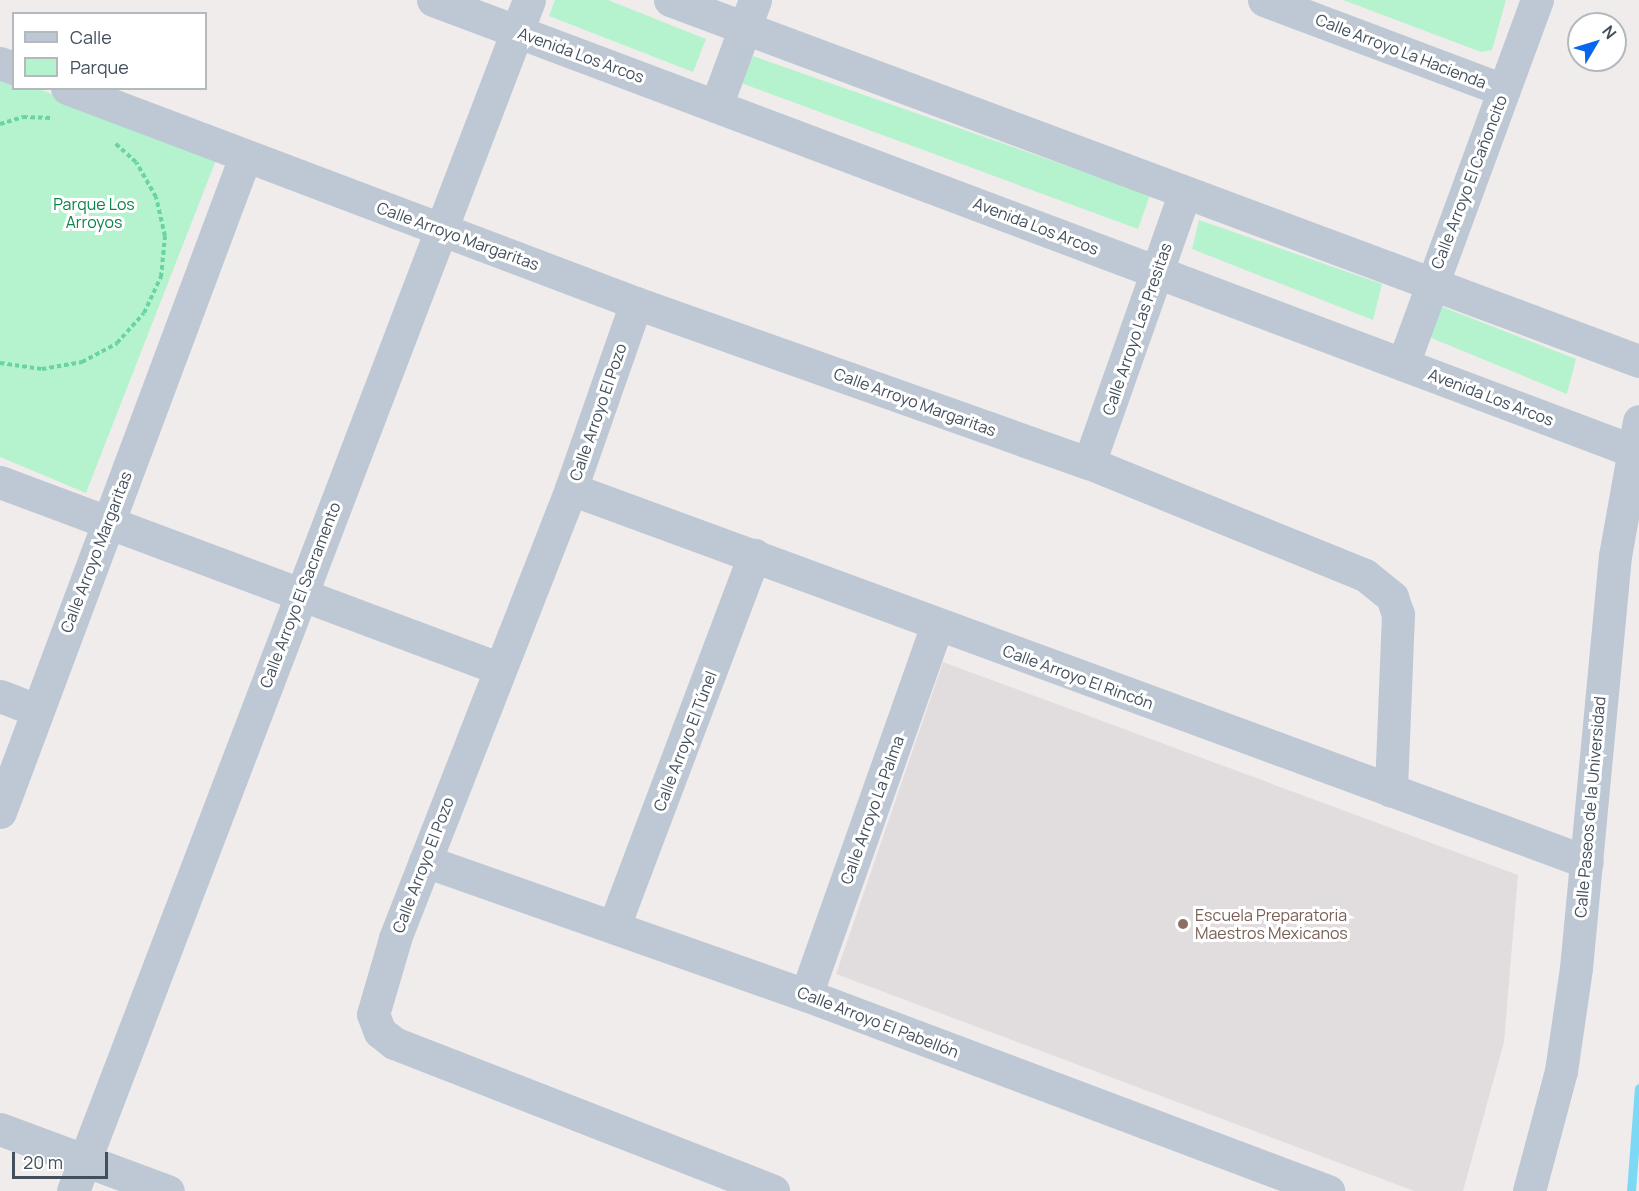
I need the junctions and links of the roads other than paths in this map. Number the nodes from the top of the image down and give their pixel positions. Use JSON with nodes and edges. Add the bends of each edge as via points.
{"nodes":[{"id":1,"x":434,"y":0,"type":"edge"},
{"id":2,"x":529,"y":0,"type":"edge"},
{"id":3,"x":670,"y":0,"type":"edge"},
{"id":4,"x":1264,"y":0,"type":"edge"},
{"id":5,"x":1537,"y":0,"type":"edge"},
{"id":6,"x":750,"y":14,"type":"edge"},
{"id":7,"x":517,"y":32,"type":"junction"},
{"id":8,"x":1504,"y":90,"type":"junction"},
{"id":9,"x":66,"y":104,"type":"edge"},
{"id":10,"x":716,"y":106,"type":"junction"},
{"id":11,"x":245,"y":157,"type":"junction"},
{"id":12,"x":1184,"y":194,"type":"junction"},
{"id":13,"x":443,"y":230,"type":"junction"},
{"id":14,"x":1157,"y":272,"type":"junction"},
{"id":15,"x":1429,"y":286,"type":"junction"},
{"id":16,"x":636,"y":303,"type":"junction"},
{"id":17,"x":1639,"y":361,"type":"edge"},
{"id":18,"x":1403,"y":364,"type":"junction"},
{"id":19,"x":1636,"y":441,"type":"edge"},
{"id":20,"x":1089,"y":464,"type":"junction"},
{"id":21,"x":0,"y":482,"type":"edge"},
{"id":22,"x":571,"y":489,"type":"junction"},
{"id":23,"x":107,"y":523,"type":"junction"},
{"id":24,"x":754,"y":555,"type":"junction"},
{"id":25,"x":300,"y":594,"type":"junction"},
{"id":26,"x":937,"y":626,"type":"junction"},
{"id":27,"x":498,"y":668,"type":"junction"},
{"id":28,"x":0,"y":696,"type":"edge"},
{"id":29,"x":37,"y":710,"type":"junction"},
{"id":30,"x":1392,"y":791,"type":"junction"},
{"id":31,"x":0,"y":812,"type":"edge"},
{"id":32,"x":425,"y":861,"type":"junction"},
{"id":33,"x":1587,"y":862,"type":"junction"},
{"id":34,"x":614,"y":926,"type":"junction"},
{"id":35,"x":806,"y":994,"type":"junction"},
{"id":36,"x":0,"y":1129,"type":"edge"},
{"id":37,"x":85,"y":1160,"type":"junction"},
{"id":38,"x":73,"y":1191,"type":"edge"},
{"id":39,"x":168,"y":1191,"type":"edge"},
{"id":40,"x":773,"y":1191,"type":"edge"},
{"id":41,"x":1327,"y":1191,"type":"edge"},
{"id":42,"x":1529,"y":1191,"type":"edge"}],
"edges":[{"from":1,"to":7,"type":"street","name":"Avenida Los Arcos"},
{"from":2,"to":7,"type":"street","name":"Calle Arroyo El Sacramento"},
{"from":3,"to":6,"type":"street"},
{"from":4,"to":8,"type":"street","name":"Calle Arroyo La Hacienda"},
{"from":5,"to":8,"type":"street","name":"Calle Arroyo El Cañoncito"},
{"from":6,"to":10,"type":"street"},
{"from":6,"to":12,"type":"street"},
{"from":7,"to":10,"type":"street","name":"Avenida Los Arcos"},
{"from":7,"to":13,"type":"street","name":"Calle Arroyo El Sacramento"},
{"from":8,"to":15,"type":"street","name":"Calle Arroyo El Cañoncito"},
{"from":9,"to":11,"type":"street","name":"Calle Arroyo Margaritas"},
{"from":10,"to":14,"type":"street","name":"Avenida Los Arcos"},
{"from":11,"to":13,"type":"street","name":"Calle Arroyo Margaritas"},
{"from":11,"to":23,"type":"street","name":"Calle Arroyo Margaritas"},
{"from":12,"to":14,"type":"street","name":"Calle Arroyo Las Presitas"},
{"from":12,"to":15,"type":"street"},
{"from":13,"to":16,"type":"street","name":"Calle Arroyo Margaritas"},
{"from":13,"to":25,"type":"street","name":"Calle Arroyo El Sacramento"},
{"from":14,"to":18,"type":"street","name":"Avenida Los Arcos"},
{"from":14,"to":20,"type":"street","name":"Calle Arroyo Las Presitas"},
{"from":15,"to":17,"type":"street"},
{"from":15,"to":18,"type":"street","name":"Calle Arroyo El Cañoncito"},
{"from":16,"to":20,"type":"street","name":"Calle Arroyo Margaritas"},
{"from":16,"to":22,"type":"street","name":"Calle Arroyo El Pozo"},
{"from":18,"to":19,"type":"street","name":"Avenida Los Arcos"},
{"from":19,"to":33,"type":"street","name":"Calle Paseos de la Universidad","via":[[1602,664]]},
{"from":20,"to":30,"type":"street","name":"Calle Arroyo Margaritas","via":[[1381,584],[1392,597],[1400,631]]},
{"from":21,"to":23,"type":"street"},
{"from":22,"to":24,"type":"street","name":"Calle Arroyo El Rincón"},
{"from":22,"to":27,"type":"street","name":"Calle Arroyo El Pozo"},
{"from":23,"to":25,"type":"street"},
{"from":23,"to":29,"type":"street","name":"Calle Arroyo Margaritas"},
{"from":24,"to":26,"type":"street","name":"Calle Arroyo El Rincón"},
{"from":24,"to":34,"type":"street","name":"Calle Arroyo El Túnel"},
{"from":25,"to":27,"type":"street"},
{"from":25,"to":37,"type":"street","name":"Calle Arroyo El Sacramento"},
{"from":26,"to":30,"type":"street","name":"Calle Arroyo El Rincón"},
{"from":26,"to":35,"type":"street","name":"Calle Arroyo La Palma"},
{"from":27,"to":32,"type":"street","name":"Calle Arroyo El Pozo"},
{"from":28,"to":29,"type":"street"},
{"from":29,"to":31,"type":"street","name":"Calle Arroyo Margaritas"},
{"from":30,"to":33,"type":"street","name":"Calle Arroyo El Rincón"},
{"from":32,"to":34,"type":"street","name":"Calle Arroyo El Pabellón"},
{"from":32,"to":40,"type":"street","name":"Calle Arroyo El Pozo","via":[[377,989],[373,1014],[386,1037]]},
{"from":33,"to":42,"type":"street","name":"Calle Paseos de la Universidad","via":[[1561,1071]]},
{"from":34,"to":35,"type":"street","name":"Calle Arroyo El Pabellón"},
{"from":35,"to":41,"type":"street","name":"Calle Arroyo El Pabellón"},
{"from":36,"to":37,"type":"street"},
{"from":37,"to":38,"type":"street","name":"Calle Arroyo El Sacramento"},
{"from":37,"to":39,"type":"street"}]}
